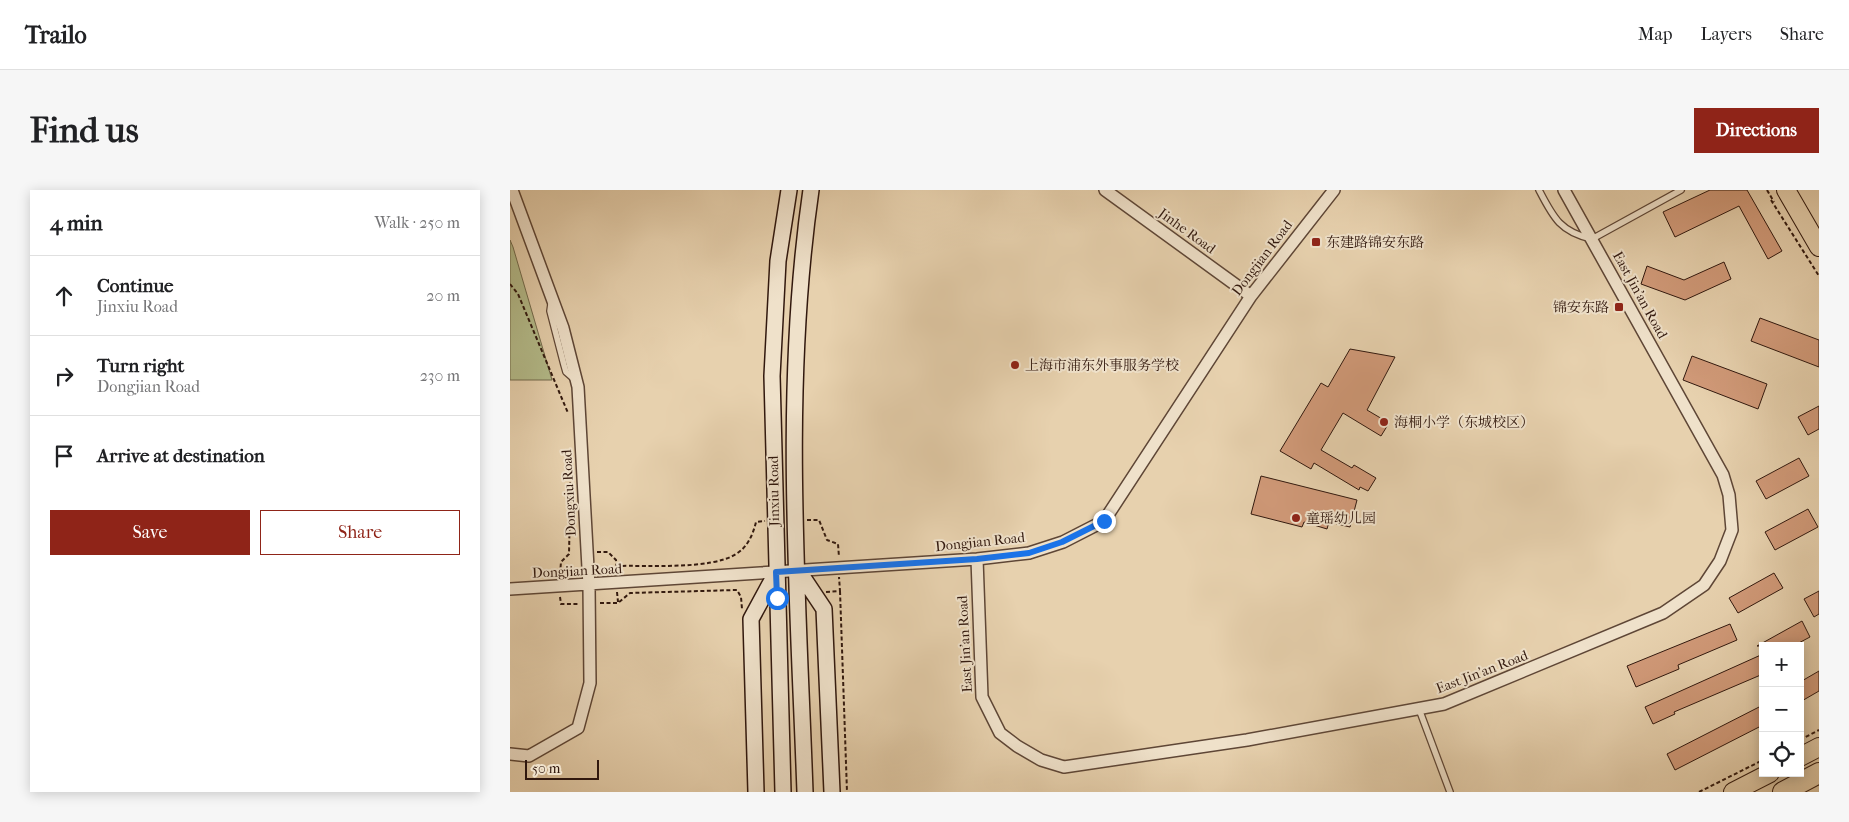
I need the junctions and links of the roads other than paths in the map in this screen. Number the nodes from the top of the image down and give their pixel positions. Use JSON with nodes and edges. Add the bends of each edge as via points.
{"nodes":[{"id":1,"x":512,"y":190,"type":"edge"},
{"id":2,"x":789,"y":190,"type":"edge"},
{"id":3,"x":811,"y":190,"type":"edge"},
{"id":4,"x":1105,"y":190,"type":"edge"},
{"id":5,"x":1334,"y":190,"type":"edge"},
{"id":6,"x":1539,"y":190,"type":"edge"},
{"id":7,"x":1564,"y":190,"type":"edge"},
{"id":8,"x":1680,"y":190,"type":"edge"},
{"id":9,"x":1786,"y":190,"type":"edge"},
{"id":10,"x":1592,"y":239,"type":"junction"},
{"id":11,"x":1819,"y":248,"type":"edge"},
{"id":12,"x":1251,"y":296,"type":"junction"},
{"id":13,"x":977,"y":559,"type":"junction"},
{"id":14,"x":798,"y":570,"type":"junction"},
{"id":15,"x":776,"y":572,"type":"junction"},
{"id":16,"x":589,"y":586,"type":"junction"},
{"id":17,"x":510,"y":589,"type":"edge"},
{"id":18,"x":1419,"y":709,"type":"junction"},
{"id":19,"x":1819,"y":747,"type":"edge"},
{"id":20,"x":510,"y":754,"type":"edge"},
{"id":21,"x":1804,"y":756,"type":"edge"},
{"id":22,"x":1819,"y":773,"type":"edge"},
{"id":23,"x":1762,"y":777,"type":"edge"},
{"id":24,"x":756,"y":792,"type":"edge"},
{"id":25,"x":783,"y":792,"type":"edge"},
{"id":26,"x":805,"y":792,"type":"edge"},
{"id":27,"x":832,"y":792,"type":"edge"},
{"id":28,"x":1450,"y":792,"type":"edge"},
{"id":29,"x":1733,"y":792,"type":"edge"},
{"id":30,"x":1782,"y":792,"type":"edge"}],
"edges":[{"from":1,"to":16,"type":"street","name":"Dongxiu Road","via":[[564,328],[577,382]]},
{"from":2,"to":15,"type":"main road","name":"Jinxiu Road","via":[[778,261],[772,376]]},
{"from":3,"to":14,"type":"main road","name":"Jinxiu Road","via":[[803,241],[794,378]]},
{"from":4,"to":12,"type":"street","name":"Jinhe Road"},
{"from":5,"to":12,"type":"street","name":"Dongjian Road"},
{"from":6,"to":10,"type":"lane","via":[[1561,227]]},
{"from":7,"to":10,"type":"street","name":"East Jin'an Road"},
{"from":8,"to":10,"type":"lane"},
{"from":9,"to":11,"type":"main road"},
{"from":10,"to":18,"type":"street","name":"East Jin'an Road","via":[[1723,475],[1729,495],[1732,530],[1720,561],[1704,585],[1663,613],[1478,692]]},
{"from":12,"to":13,"type":"street","name":"Dongjian Road","via":[[1104,521],[1062,542],[1029,553]]},
{"from":13,"to":14,"type":"street","name":"Dongjian Road"},
{"from":13,"to":18,"type":"street","name":"East Jin'an Road","via":[[982,697],[1000,733],[1041,760],[1064,767],[1247,740]]},
{"from":14,"to":15,"type":"street","name":"Dongjian Road"},
{"from":14,"to":26,"type":"main road","name":"Jinxiu Road"},
{"from":14,"to":27,"type":"main road","via":[[824,609]]},
{"from":15,"to":16,"type":"street","name":"Dongjian Road"},
{"from":15,"to":24,"type":"main road","via":[[751,619]]},
{"from":15,"to":25,"type":"main road","name":"Jinxiu Road"},
{"from":16,"to":17,"type":"street","name":"Dongjian Road"},
{"from":16,"to":20,"type":"street","name":"Dongxiu Road","via":[[590,683],[578,728],[529,756]]},
{"from":18,"to":28,"type":"lane"},
{"from":19,"to":21,"type":"main road"},
{"from":22,"to":30,"type":"highway"},
{"from":23,"to":29,"type":"main road"}]}
